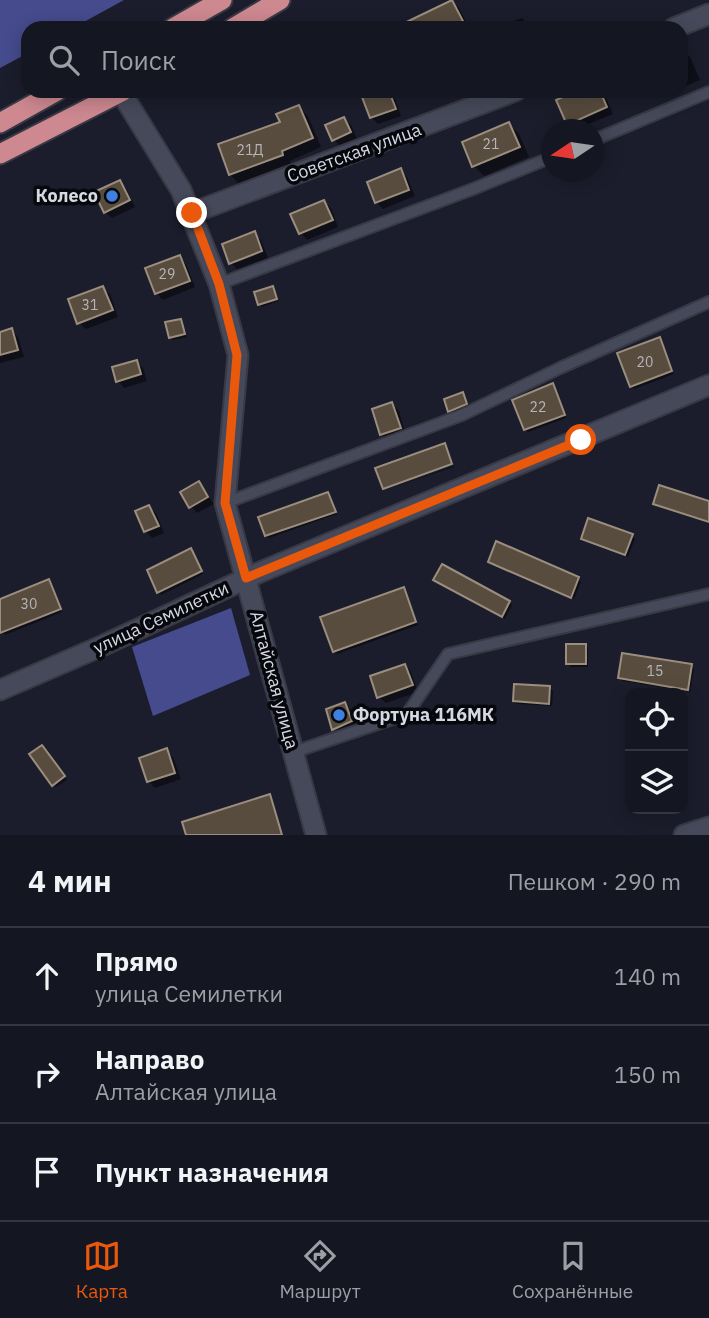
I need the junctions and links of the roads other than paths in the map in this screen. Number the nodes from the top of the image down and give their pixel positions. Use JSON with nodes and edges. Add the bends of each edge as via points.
{"nodes":[{"id":1,"x":222,"y":0,"type":"edge"},
{"id":2,"x":280,"y":0,"type":"edge"},
{"id":3,"x":709,"y":14,"type":"edge"},
{"id":4,"x":185,"y":21,"type":"edge"},
{"id":5,"x":245,"y":21,"type":"edge"},
{"id":6,"x":688,"y":22,"type":"edge"},
{"id":7,"x":709,"y":92,"type":"edge"},
{"id":8,"x":45,"y":98,"type":"edge"},
{"id":9,"x":110,"y":98,"type":"edge"},
{"id":10,"x":126,"y":98,"type":"edge"},
{"id":11,"x":496,"y":98,"type":"edge"},
{"id":12,"x":0,"y":123,"type":"edge"},
{"id":13,"x":604,"y":135,"type":"edge"},
{"id":14,"x":0,"y":154,"type":"edge"},
{"id":15,"x":541,"y":161,"type":"edge"},
{"id":16,"x":192,"y":213,"type":"junction"},
{"id":17,"x":219,"y":284,"type":"junction"},
{"id":18,"x":709,"y":302,"type":"edge"},
{"id":19,"x":709,"y":385,"type":"edge"},
{"id":20,"x":225,"y":503,"type":"junction"},
{"id":21,"x":246,"y":578,"type":"junction"},
{"id":22,"x":709,"y":594,"type":"edge"},
{"id":23,"x":0,"y":690,"type":"edge"},
{"id":24,"x":293,"y":752,"type":"junction"},
{"id":25,"x":709,"y":827,"type":"edge"},
{"id":26,"x":316,"y":835,"type":"edge"},
{"id":27,"x":684,"y":835,"type":"edge"}],
"edges":[{"from":1,"to":4,"type":"highway"},
{"from":2,"to":5,"type":"highway"},
{"from":3,"to":6,"type":"street"},
{"from":7,"to":13,"type":"lane"},
{"from":8,"to":12,"type":"highway"},
{"from":9,"to":14,"type":"highway"},
{"from":10,"to":16,"type":"street","name":"Алтайская улица"},
{"from":11,"to":16,"type":"street","name":"Советская улица"},
{"from":15,"to":17,"type":"lane"},
{"from":16,"to":17,"type":"street","name":"Алтайская улица"},
{"from":17,"to":20,"type":"street","name":"Алтайская улица","via":[[237,355]]},
{"from":18,"to":20,"type":"lane","via":[[462,415]]},
{"from":19,"to":21,"type":"street","name":"улица Семилетки"},
{"from":20,"to":21,"type":"street","name":"Алтайская улица"},
{"from":21,"to":23,"type":"street","name":"улица Семилетки"},
{"from":21,"to":24,"type":"street","name":"Алтайская улица"},
{"from":22,"to":24,"type":"lane","via":[[448,654],[407,714]]},
{"from":24,"to":26,"type":"street","name":"Алтайская улица"},
{"from":25,"to":27,"type":"street"}]}
